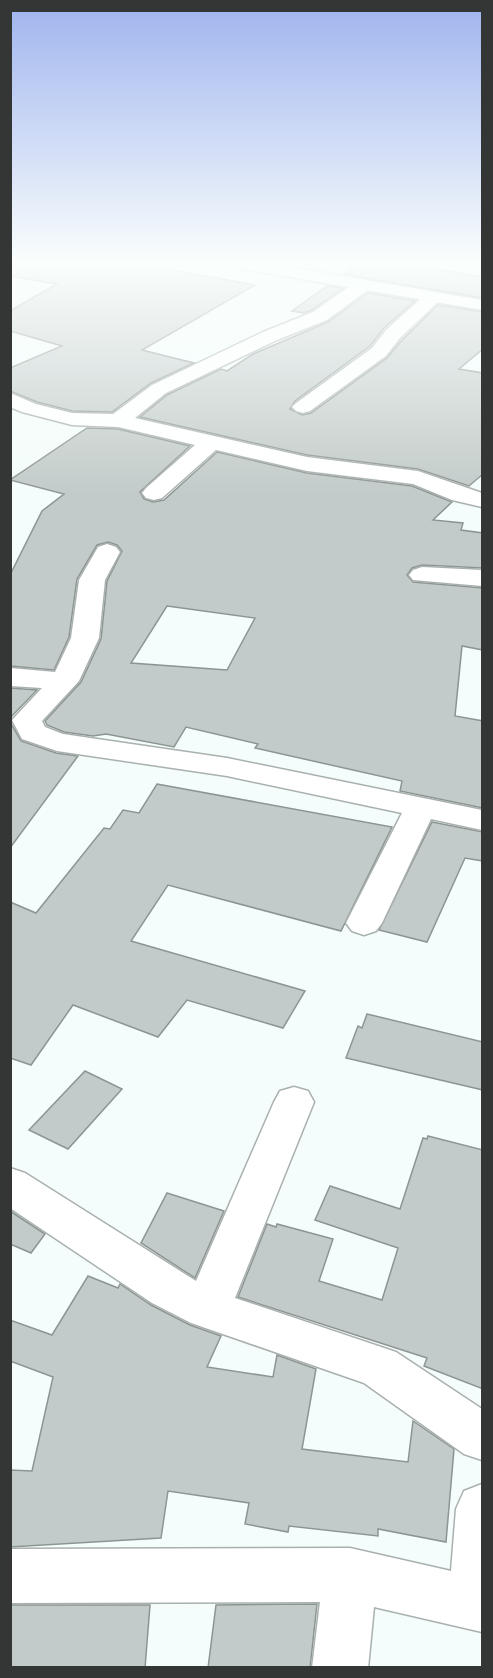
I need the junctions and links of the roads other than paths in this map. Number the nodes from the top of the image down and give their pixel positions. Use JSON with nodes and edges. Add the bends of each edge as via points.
{"nodes":[{"id":1,"x":265,"y":338,"type":"edge"},
{"id":2,"x":390,"y":338,"type":"edge"},
{"id":3,"x":10,"y":399,"type":"edge"},
{"id":4,"x":303,"y":407,"type":"dead end"},
{"id":5,"x":118,"y":421,"type":"junction"},
{"id":6,"x":211,"y":443,"type":"junction"},
{"id":7,"x":154,"y":493,"type":"dead end"},
{"id":8,"x":483,"y":500,"type":"edge"},
{"id":9,"x":107,"y":552,"type":"dead end"},
{"id":10,"x":422,"y":574,"type":"dead end"},
{"id":11,"x":483,"y":578,"type":"edge"},
{"id":12,"x":10,"y":677,"type":"edge"},
{"id":13,"x":64,"y":681,"type":"junction"},
{"id":14,"x":421,"y":807,"type":"junction"},
{"id":15,"x":483,"y":820,"type":"edge"},
{"id":16,"x":364,"y":923,"type":"dead end"},
{"id":17,"x":294,"y":1102,"type":"dead end"},
{"id":18,"x":10,"y":1185,"type":"edge"},
{"id":19,"x":207,"y":1309,"type":"junction"},
{"id":20,"x":483,"y":1437,"type":"edge"},
{"id":21,"x":483,"y":1509,"type":"edge"},
{"id":22,"x":350,"y":1575,"type":"junction"},
{"id":23,"x":10,"y":1576,"type":"edge"},
{"id":24,"x":479,"y":1603,"type":"edge"},
{"id":25,"x":340,"y":1668,"type":"edge"}],
"edges":[{"from":1,"to":5,"type":"street","via":[[159,389]]},
{"from":2,"to":4,"type":"street","via":[[379,352]]},
{"from":3,"to":5,"type":"street","via":[[72,419]]},
{"from":5,"to":6,"type":"street"},
{"from":6,"to":7,"type":"street"},
{"from":6,"to":8,"type":"street","via":[[307,464],[418,478]]},
{"from":9,"to":13,"type":"street","via":[[92,580],[85,638]]},
{"from":10,"to":11,"type":"street"},
{"from":12,"to":13,"type":"street"},
{"from":13,"to":14,"type":"street","via":[[27,720],[33,733],[57,742],[227,767]]},
{"from":14,"to":15,"type":"street"},
{"from":14,"to":16,"type":"street"},
{"from":17,"to":19,"type":"street"},
{"from":18,"to":19,"type":"street","via":[[168,1289]]},
{"from":19,"to":20,"type":"street","via":[[379,1367]]},
{"from":21,"to":24,"type":"street"},
{"from":22,"to":23,"type":"street"},
{"from":22,"to":24,"type":"street"},
{"from":22,"to":25,"type":"street"}]}
